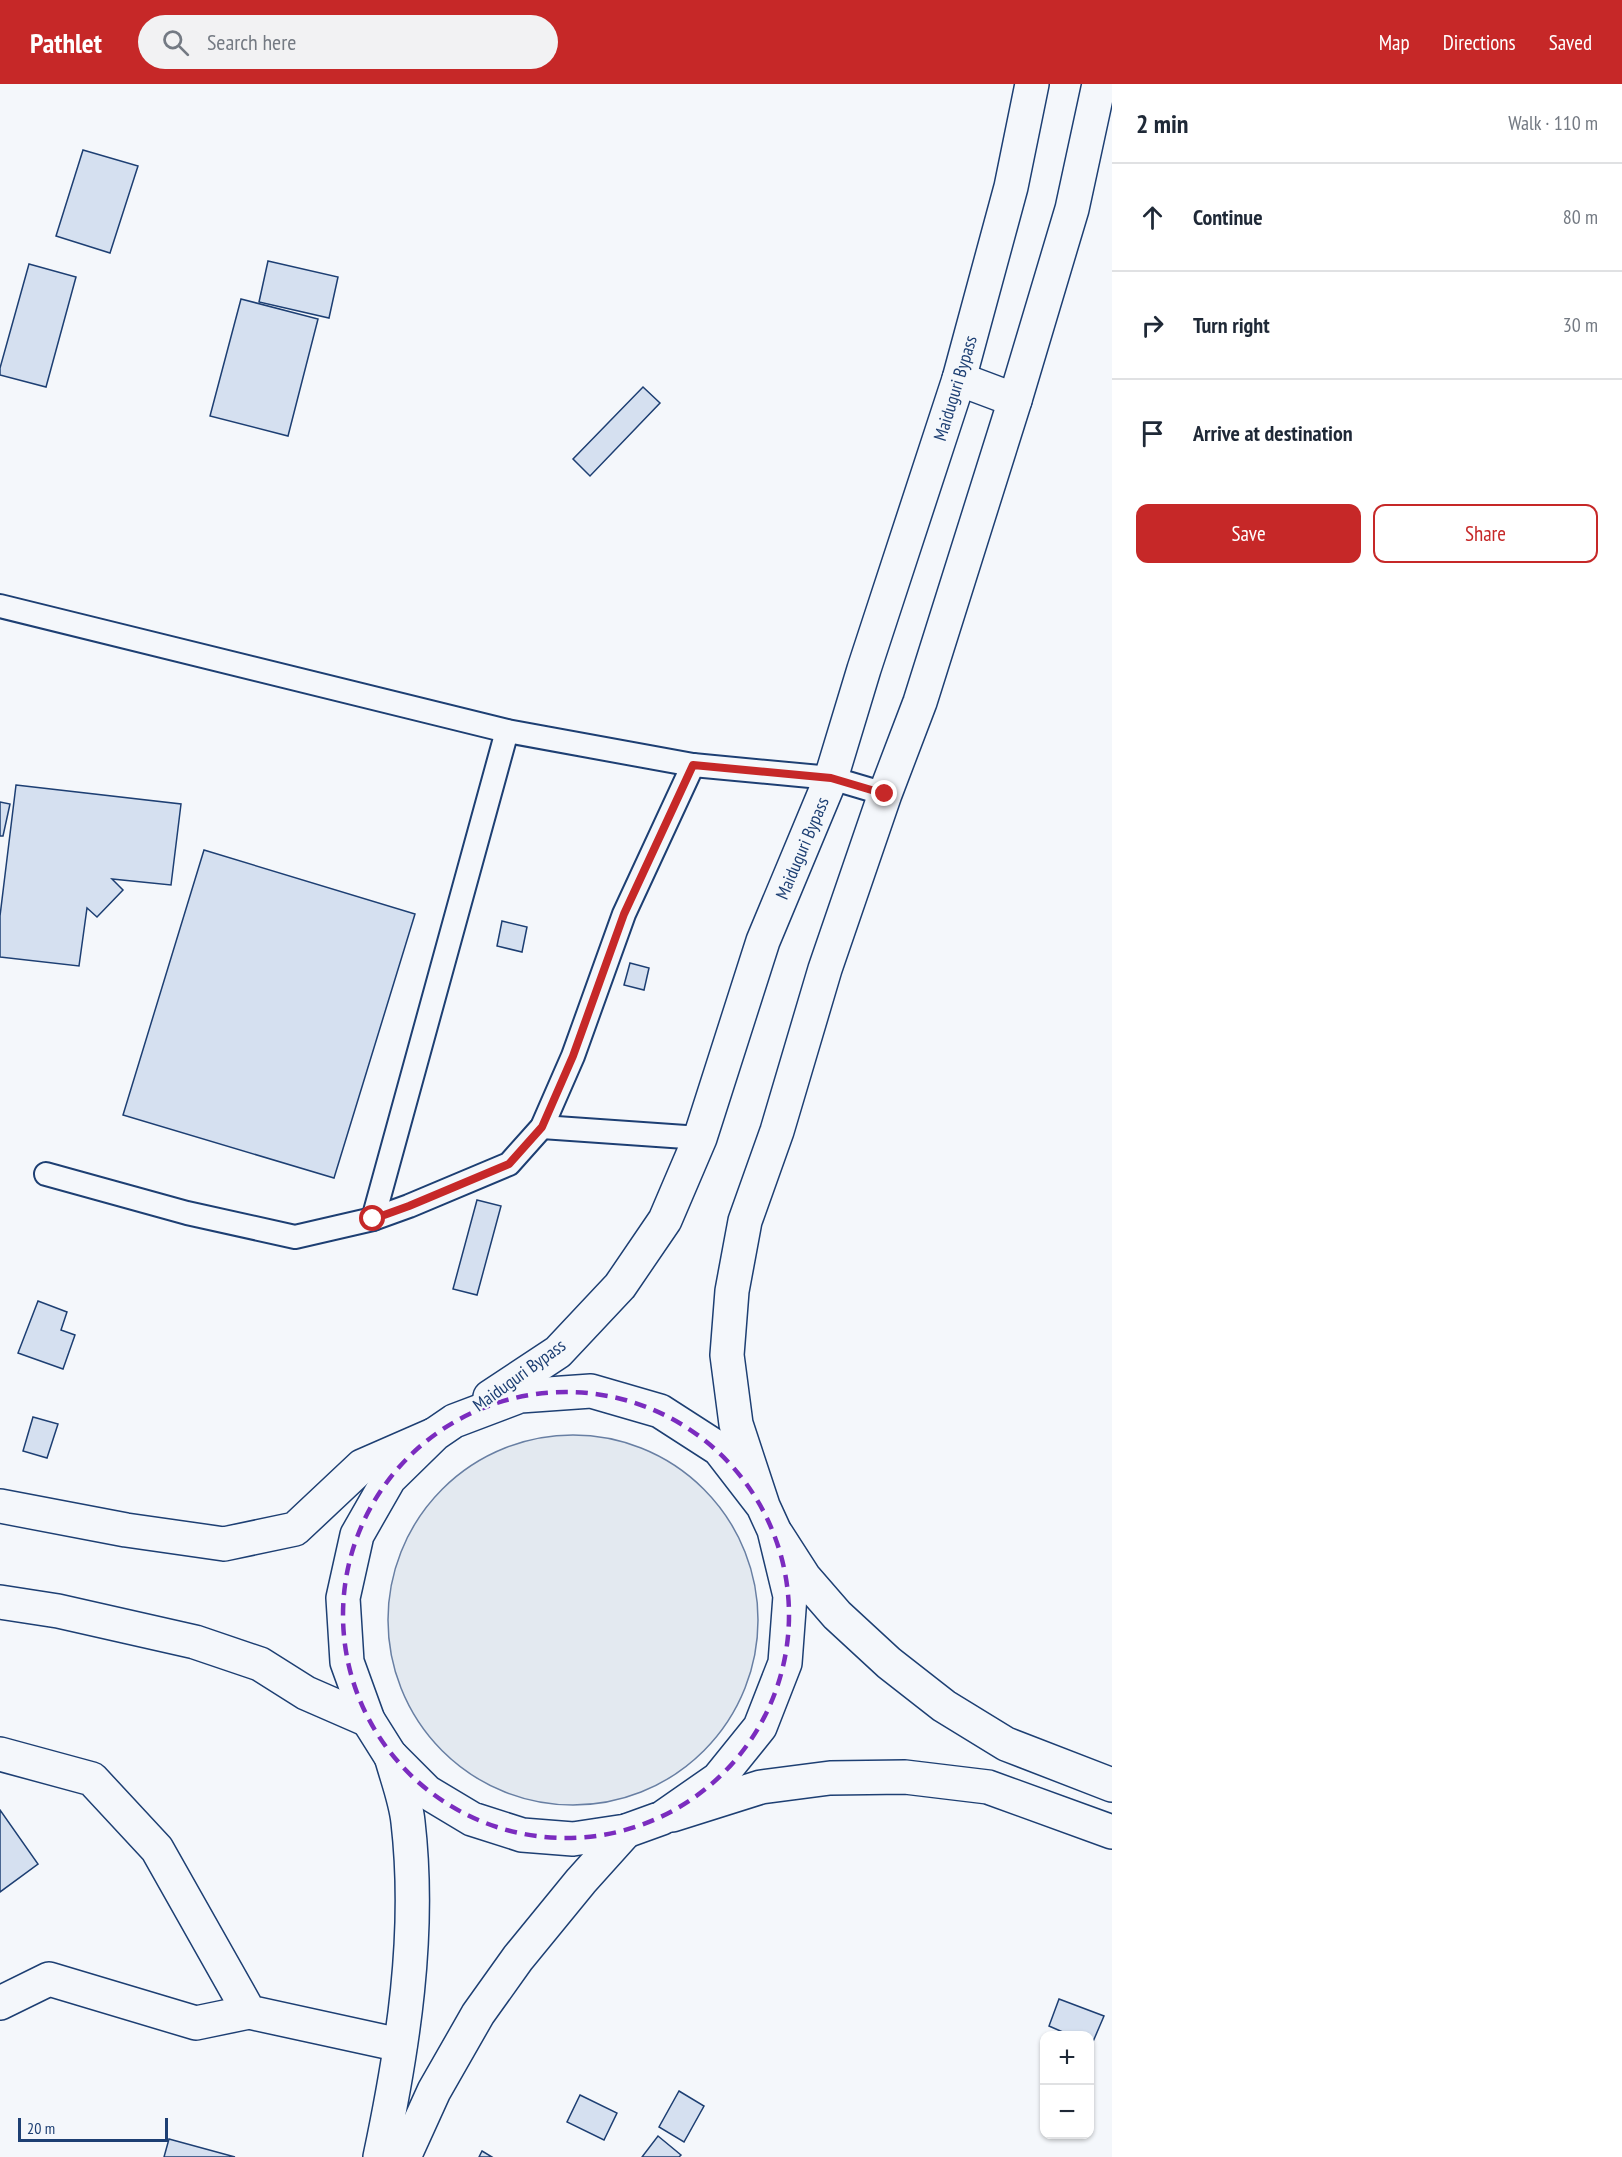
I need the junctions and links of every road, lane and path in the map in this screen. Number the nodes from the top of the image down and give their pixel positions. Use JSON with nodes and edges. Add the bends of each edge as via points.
{"nodes":[{"id":1,"x":1032,"y":84,"type":"edge"},
{"id":2,"x":1100,"y":84,"type":"edge"},
{"id":3,"x":959,"y":379,"type":"junction"},
{"id":4,"x":1015,"y":400,"type":"junction"},
{"id":5,"x":0,"y":606,"type":"edge"},
{"id":6,"x":507,"y":731,"type":"junction"},
{"id":7,"x":693,"y":765,"type":"junction"},
{"id":8,"x":831,"y":778,"type":"junction"},
{"id":9,"x":885,"y":794,"type":"junction"},
{"id":10,"x":542,"y":1127,"type":"junction"},
{"id":11,"x":700,"y":1138,"type":"junction"},
{"id":12,"x":46,"y":1173,"type":"dead end"},
{"id":13,"x":373,"y":1219,"type":"junction"},
{"id":14,"x":444,"y":1428,"type":"junction"},
{"id":15,"x":0,"y":1506,"type":"edge"},
{"id":16,"x":769,"y":1518,"type":"junction"},
{"id":17,"x":0,"y":1602,"type":"edge"},
{"id":18,"x":369,"y":1720,"type":"junction"},
{"id":19,"x":0,"y":1754,"type":"edge"},
{"id":20,"x":390,"y":1755,"type":"junction"},
{"id":21,"x":1112,"y":1785,"type":"edge"},
{"id":22,"x":662,"y":1818,"type":"junction"},
{"id":23,"x":626,"y":1831,"type":"junction"},
{"id":24,"x":1112,"y":1832,"type":"edge"},
{"id":25,"x":0,"y":2003,"type":"edge"},
{"id":26,"x":249,"y":2012,"type":"junction"},
{"id":27,"x":400,"y":2044,"type":"junction"},
{"id":28,"x":381,"y":2157,"type":"edge"},
{"id":29,"x":404,"y":2157,"type":"edge"}],
"edges":[{"from":1,"to":3,"type":"main road","name":"Maiduguri Bypass","via":[[1011,187]]},
{"from":2,"to":4,"type":"main road","via":[[1072,209]]},
{"from":3,"to":4,"type":"main road"},
{"from":3,"to":8,"type":"main road","name":"Maiduguri Bypass"},
{"from":4,"to":9,"type":"main road","via":[[920,702]]},
{"from":5,"to":6,"type":"lane"},
{"from":6,"to":7,"type":"lane"},
{"from":6,"to":13,"type":"lane"},
{"from":7,"to":8,"type":"lane"},
{"from":7,"to":10,"type":"lane","via":[[624,914],[573,1056]]},
{"from":8,"to":9,"type":"lane"},
{"from":8,"to":11,"type":"main road","name":"Maiduguri Bypass","via":[[763,941]]},
{"from":9,"to":16,"type":"main road","via":[[745,1221],[732,1291],[727,1355],[736,1424]]},
{"from":10,"to":11,"type":"lane"},
{"from":10,"to":13,"type":"lane","via":[[509,1164]]},
{"from":11,"to":14,"type":"main road","name":"Maiduguri Bypass","via":[[665,1220],[621,1286],[558,1352]]},
{"from":12,"to":13,"type":"lane","via":[[295,1238]]},
{"from":14,"to":15,"type":"main road","via":[[362,1466],[295,1529],[224,1544]]},
{"from":14,"to":16,"type":"main road","via":[[520,1396],[591,1391],[660,1411],[719,1449]]},
{"from":14,"to":18,"type":"main road","via":[[389,1479],[357,1535],[343,1598],[347,1662]]},
{"from":16,"to":21,"type":"main road","via":[[804,1577],[837,1615],[944,1706],[1006,1744]]},
{"from":16,"to":22,"type":"main road","via":[[789,1596],[785,1663],[760,1727],[718,1779]]},
{"from":17,"to":18,"type":"main road","via":[[195,1642],[260,1664],[306,1693]]},
{"from":18,"to":20,"type":"main road"},
{"from":19,"to":26,"type":"main road","via":[[92,1779],[157,1849]]},
{"from":20,"to":23,"type":"main road","via":[[427,1792],[472,1820],[522,1836],[563,1839]]},
{"from":20,"to":27,"type":"main road","via":[[408,1820],[412,1891],[410,1968]]},
{"from":22,"to":23,"type":"main road"},
{"from":22,"to":24,"type":"main road","via":[[761,1787],[830,1778],[905,1777],[988,1787]]},
{"from":23,"to":29,"type":"main road","via":[[518,1958],[478,2014],[434,2091]]},
{"from":25,"to":26,"type":"main road","via":[[49,1979],[196,2023]]},
{"from":26,"to":27,"type":"main road"},
{"from":27,"to":28,"type":"main road"}]}
